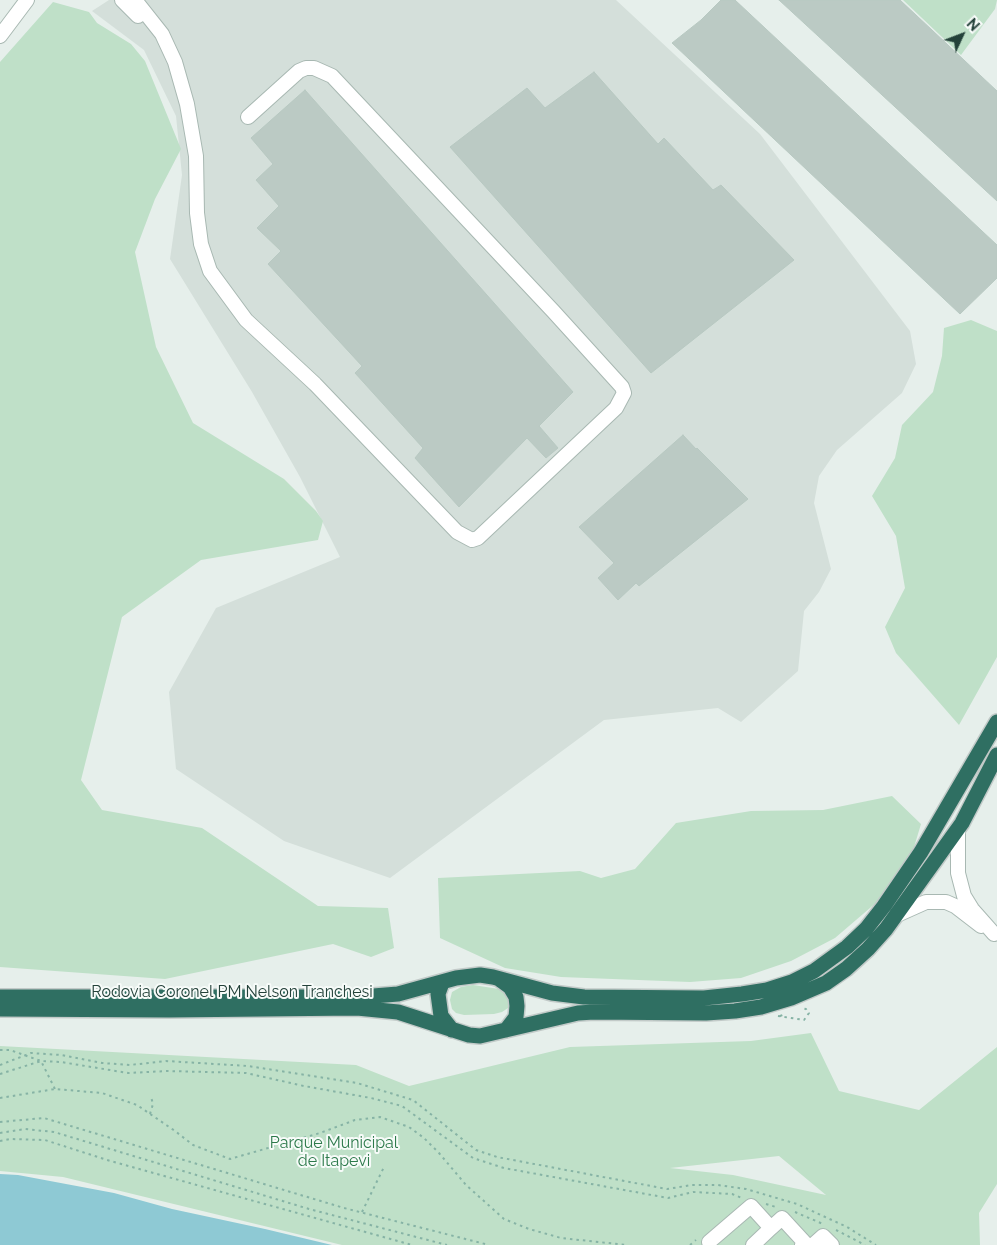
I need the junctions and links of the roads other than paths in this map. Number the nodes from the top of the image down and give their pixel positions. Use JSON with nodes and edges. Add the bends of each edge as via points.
{"nodes":[{"id":1,"x":27,"y":0,"type":"edge"},
{"id":2,"x":122,"y":0,"type":"edge"},
{"id":3,"x":135,"y":0,"type":"edge"},
{"id":4,"x":0,"y":36,"type":"edge"},
{"id":5,"x":175,"y":62,"type":"junction"},
{"id":6,"x":248,"y":118,"type":"dead end"},
{"id":7,"x":997,"y":710,"type":"edge"},
{"id":8,"x":997,"y":722,"type":"edge"},
{"id":9,"x":997,"y":755,"type":"edge"},
{"id":10,"x":957,"y":791,"type":"junction"},
{"id":11,"x":958,"y":828,"type":"junction"},
{"id":12,"x":897,"y":914,"type":"junction"},
{"id":13,"x":497,"y":978,"type":"junction"},
{"id":14,"x":442,"y":983,"type":"junction"},
{"id":15,"x":0,"y":996,"type":"edge"},
{"id":16,"x":0,"y":1008,"type":"edge"},
{"id":17,"x":452,"y":1030,"type":"junction"},
{"id":18,"x":506,"y":1030,"type":"junction"},
{"id":19,"x":771,"y":1228,"type":"junction"},
{"id":20,"x":708,"y":1241,"type":"edge"},
{"id":21,"x":807,"y":1244,"type":"edge"},
{"id":22,"x":753,"y":1245,"type":"edge"},
{"id":23,"x":832,"y":1245,"type":"edge"}],
"edges":[{"from":1,"to":4,"type":"street"},
{"from":2,"to":5,"type":"street"},
{"from":3,"to":5,"type":"street","via":[[162,34]]},
{"from":5,"to":6,"type":"street","via":[[187,104],[196,156],[200,244],[210,271],[246,320],[315,384],[456,532],[472,540],[478,538],[616,408],[624,393],[622,387],[332,76],[314,68],[299,71]]},
{"from":7,"to":10,"type":"highway","name":"Rodovia Coronel PM Nelson Tranchesi","via":[[989,718],[964,764]]},
{"from":8,"to":10,"type":"highway","name":"Rodovia Coronel PM Nelson Tranchesi"},
{"from":9,"to":11,"type":"highway","name":"Rodovia Coronel PM Nelson Tranchesi"},
{"from":10,"to":13,"type":"highway","name":"Rodovia Coronel PM Nelson Tranchesi","via":[[920,852],[866,929],[831,960],[792,982],[767,990],[704,998],[584,997],[552,993]]},
{"from":11,"to":12,"type":"highway","name":"Rodovia Coronel PM Nelson Tranchesi"},
{"from":11,"to":12,"type":"street","via":[[958,874],[964,896],[994,934],[946,902],[926,902]]},
{"from":12,"to":18,"type":"highway","name":"Rodovia Coronel PM Nelson Tranchesi","via":[[868,949],[826,983],[761,1007],[706,1013],[594,1012],[559,1016]]},
{"from":13,"to":14,"type":"highway","name":"Rodovia Coronel PM Nelson Tranchesi","via":[[469,976]]},
{"from":13,"to":18,"type":"highway","via":[[510,987],[518,1006],[516,1016]]},
{"from":14,"to":15,"type":"highway","name":"Rodovia Coronel PM Nelson Tranchesi","via":[[398,994],[361,997]]},
{"from":14,"to":17,"type":"highway","via":[[438,994],[441,1016]]},
{"from":16,"to":17,"type":"highway","name":"Rodovia Coronel PM Nelson Tranchesi","via":[[357,1008],[398,1012]]},
{"from":17,"to":18,"type":"highway","name":"Rodovia Coronel PM Nelson Tranchesi","via":[[480,1036]]},
{"from":19,"to":20,"type":"street","via":[[751,1206],[740,1207]]},
{"from":19,"to":21,"type":"street","via":[[782,1218]]},
{"from":19,"to":22,"type":"street"},
{"from":21,"to":23,"type":"street","via":[[823,1236]]}]}
